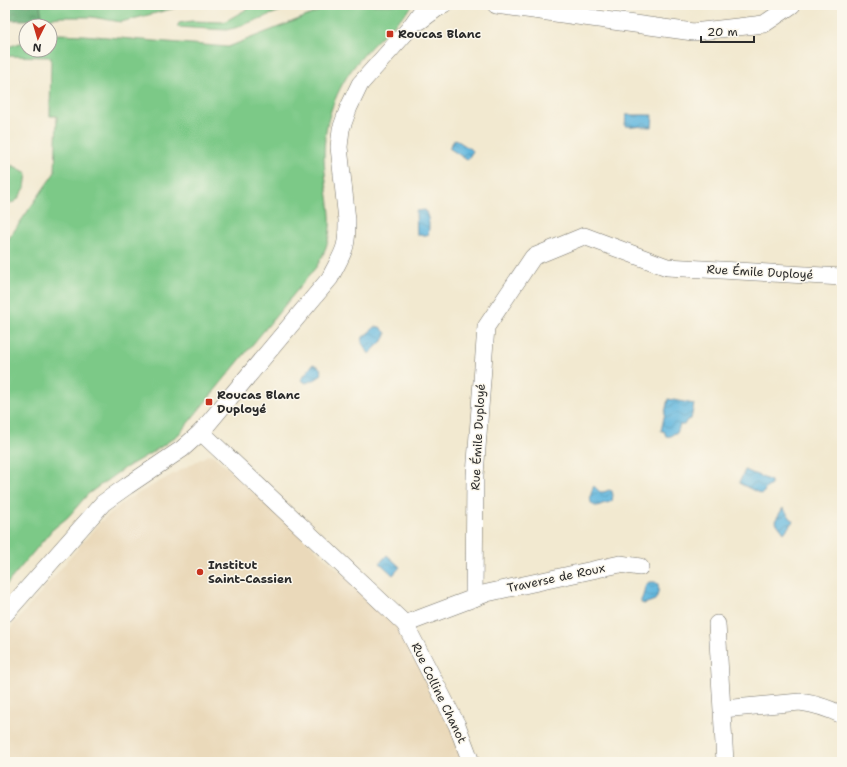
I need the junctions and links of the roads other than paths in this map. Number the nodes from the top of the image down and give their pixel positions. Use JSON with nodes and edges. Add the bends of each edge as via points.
{"nodes":[{"id":1,"x":426,"y":5,"type":"edge"},
{"id":2,"x":444,"y":5,"type":"edge"},
{"id":3,"x":496,"y":5,"type":"edge"},
{"id":4,"x":792,"y":5,"type":"edge"},
{"id":5,"x":409,"y":29,"type":"junction"},
{"id":6,"x":842,"y":277,"type":"edge"},
{"id":7,"x":201,"y":432,"type":"junction"},
{"id":8,"x":640,"y":566,"type":"dead end"},
{"id":9,"x":474,"y":598,"type":"junction"},
{"id":10,"x":5,"y":614,"type":"edge"},
{"id":11,"x":405,"y":624,"type":"junction"},
{"id":12,"x":717,"y":624,"type":"dead end"},
{"id":13,"x":723,"y":709,"type":"junction"},
{"id":14,"x":842,"y":715,"type":"edge"},
{"id":15,"x":471,"y":762,"type":"edge"},
{"id":16,"x":725,"y":762,"type":"edge"}],
"edges":[{"from":1,"to":5,"type":"street"},
{"from":2,"to":5,"type":"street"},
{"from":3,"to":4,"type":"street","via":[[693,32],[764,24]]},
{"from":5,"to":7,"type":"street","via":[[360,84],[341,129],[340,147],[347,220],[345,245],[330,278]]},
{"from":6,"to":9,"type":"street","name":"Rue Émile Duployé","via":[[667,267],[584,236],[532,257],[486,327],[475,475]]},
{"from":7,"to":10,"type":"street","via":[[182,449],[103,503]]},
{"from":7,"to":11,"type":"street"},
{"from":8,"to":9,"type":"street","name":"Traverse de Roux","via":[[620,564]]},
{"from":9,"to":11,"type":"street"},
{"from":11,"to":15,"type":"street","name":"Rue Colline Chanot","via":[[457,725]]},
{"from":12,"to":13,"type":"street"},
{"from":13,"to":14,"type":"street","via":[[800,702],[829,708]]},
{"from":13,"to":16,"type":"street"}]}
